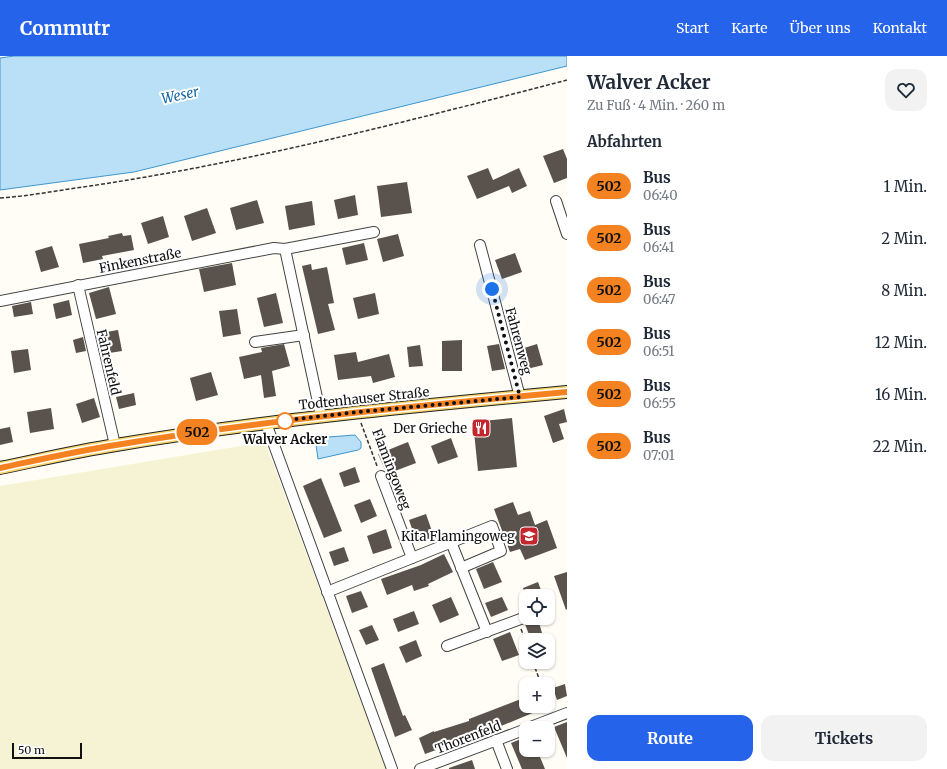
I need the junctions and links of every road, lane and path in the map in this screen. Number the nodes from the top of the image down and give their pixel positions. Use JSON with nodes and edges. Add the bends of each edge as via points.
{"nodes":[{"id":1,"x":567,"y":80,"type":"edge"},
{"id":2,"x":0,"y":198,"type":"edge"},
{"id":3,"x":556,"y":202,"type":"dead end"},
{"id":4,"x":374,"y":232,"type":"dead end"},
{"id":5,"x":567,"y":234,"type":"edge"},
{"id":6,"x":480,"y":245,"type":"dead end"},
{"id":7,"x":284,"y":249,"type":"junction"},
{"id":8,"x":78,"y":285,"type":"junction"},
{"id":9,"x":0,"y":301,"type":"edge"},
{"id":10,"x":304,"y":335,"type":"junction"},
{"id":11,"x":255,"y":342,"type":"dead end"},
{"id":12,"x":567,"y":392,"type":"edge"},
{"id":13,"x":520,"y":397,"type":"junction"},
{"id":14,"x":358,"y":412,"type":"junction"},
{"id":15,"x":321,"y":416,"type":"junction"},
{"id":16,"x":266,"y":423,"type":"junction"},
{"id":17,"x":114,"y":445,"type":"junction"},
{"id":18,"x":0,"y":468,"type":"edge"},
{"id":19,"x":381,"y":476,"type":"joint"},
{"id":20,"x":451,"y":542,"type":"junction"},
{"id":21,"x":412,"y":558,"type":"junction"},
{"id":22,"x":461,"y":568,"type":"junction"},
{"id":23,"x":327,"y":592,"type":"junction"},
{"id":24,"x":519,"y":619,"type":"edge"},
{"id":25,"x":487,"y":632,"type":"junction"},
{"id":26,"x":447,"y":646,"type":"dead end"},
{"id":27,"x":567,"y":713,"type":"edge"},
{"id":28,"x":546,"y":721,"type":"edge"},
{"id":29,"x":519,"y":731,"type":"edge"},
{"id":30,"x":496,"y":740,"type":"junction"},
{"id":31,"x":392,"y":769,"type":"edge"},
{"id":32,"x":420,"y":769,"type":"edge"},
{"id":33,"x":507,"y":769,"type":"edge"}],
"edges":[{"from":1,"to":2,"type":"path","via":[[346,136],[227,162],[115,182]]},
{"from":3,"to":5,"type":"street"},
{"from":4,"to":7,"type":"street","name":"Finkenstraße"},
{"from":6,"to":13,"type":"street","name":"Fahrenweg"},
{"from":7,"to":8,"type":"street","name":"Finkenstraße","via":[[274,248]]},
{"from":7,"to":10,"type":"street"},
{"from":8,"to":9,"type":"street","name":"Finkenstraße"},
{"from":8,"to":17,"type":"street","name":"Fahrenfeld"},
{"from":10,"to":11,"type":"street"},
{"from":10,"to":15,"type":"street"},
{"from":12,"to":13,"type":"main road","name":"Todtenhauser Straße"},
{"from":13,"to":14,"type":"main road","name":"Todtenhauser Straße"},
{"from":14,"to":15,"type":"main road","name":"Todtenhauser Straße"},
{"from":14,"to":19,"type":"path","name":"Flamingoweg"},
{"from":15,"to":16,"type":"main road","name":"Todtenhauser Straße"},
{"from":16,"to":17,"type":"main road","name":"Todtenhauser Straße"},
{"from":16,"to":23,"type":"street"},
{"from":17,"to":18,"type":"main road","name":"Todtenhauser Straße"},
{"from":19,"to":21,"type":"street","name":"Flamingoweg"},
{"from":20,"to":21,"type":"street"},
{"from":20,"to":22,"type":"street"},
{"from":20,"to":22,"type":"street","via":[[492,526],[502,551]]},
{"from":21,"to":23,"type":"street"},
{"from":22,"to":25,"type":"street"},
{"from":23,"to":31,"type":"street"},
{"from":24,"to":25,"type":"street"},
{"from":25,"to":26,"type":"street"},
{"from":27,"to":28,"type":"street","name":"Thorenfeld"},
{"from":29,"to":30,"type":"street","name":"Thorenfeld"},
{"from":30,"to":32,"type":"street","name":"Thorenfeld"},
{"from":30,"to":33,"type":"street"}]}
